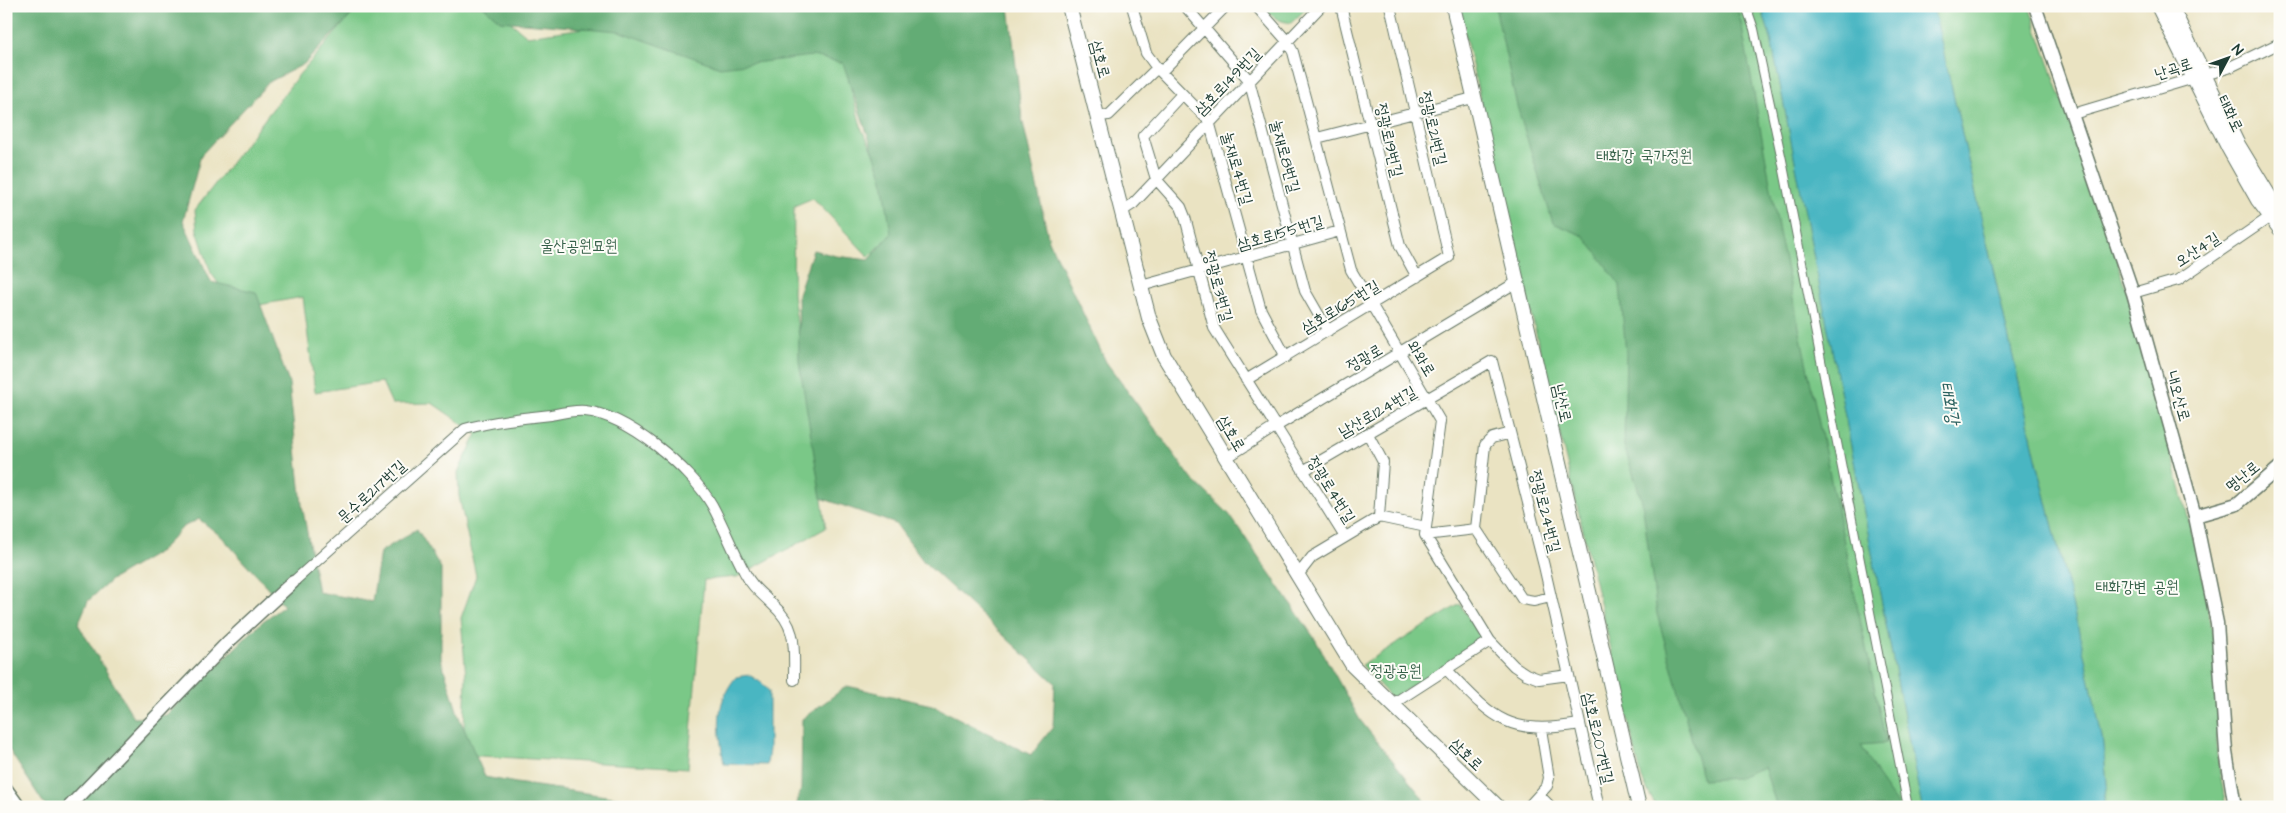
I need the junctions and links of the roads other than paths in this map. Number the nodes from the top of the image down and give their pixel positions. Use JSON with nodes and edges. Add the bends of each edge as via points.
{"nodes":[{"id":1,"x":1069,"y":6,"type":"edge"},
{"id":2,"x":1132,"y":6,"type":"edge"},
{"id":3,"x":1185,"y":6,"type":"edge"},
{"id":4,"x":1226,"y":6,"type":"edge"},
{"id":5,"x":1256,"y":6,"type":"edge"},
{"id":6,"x":1321,"y":6,"type":"edge"},
{"id":7,"x":1341,"y":6,"type":"edge"},
{"id":8,"x":1390,"y":6,"type":"edge"},
{"id":9,"x":1453,"y":6,"type":"edge"},
{"id":10,"x":1746,"y":6,"type":"edge"},
{"id":11,"x":2035,"y":6,"type":"edge"},
{"id":12,"x":2158,"y":6,"type":"edge"},
{"id":13,"x":2171,"y":6,"type":"edge"},
{"id":14,"x":1203,"y":29,"type":"junction"},
{"id":15,"x":1287,"y":41,"type":"junction"},
{"id":16,"x":2280,"y":43,"type":"edge"},
{"id":17,"x":1159,"y":70,"type":"junction"},
{"id":18,"x":2199,"y":75,"type":"junction"},
{"id":19,"x":1249,"y":80,"type":"junction"},
{"id":20,"x":1182,"y":94,"type":"junction"},
{"id":21,"x":1474,"y":98,"type":"junction"},
{"id":22,"x":1415,"y":113,"type":"junction"},
{"id":23,"x":2072,"y":114,"type":"junction"},
{"id":24,"x":1098,"y":116,"type":"junction"},
{"id":25,"x":1209,"y":121,"type":"junction"},
{"id":26,"x":1371,"y":124,"type":"junction"},
{"id":27,"x":1317,"y":138,"type":"junction"},
{"id":28,"x":1156,"y":178,"type":"junction"},
{"id":29,"x":1122,"y":211,"type":"junction"},
{"id":30,"x":2275,"y":216,"type":"edge"},
{"id":31,"x":2280,"y":229,"type":"edge"},
{"id":32,"x":1340,"y":231,"type":"junction"},
{"id":33,"x":1294,"y":244,"type":"junction"},
{"id":34,"x":1248,"y":256,"type":"junction"},
{"id":35,"x":1449,"y":257,"type":"joint"},
{"id":36,"x":1200,"y":270,"type":"junction"},
{"id":37,"x":1417,"y":277,"type":"junction"},
{"id":38,"x":1517,"y":282,"type":"junction"},
{"id":39,"x":1141,"y":286,"type":"junction"},
{"id":40,"x":2133,"y":293,"type":"junction"},
{"id":41,"x":1372,"y":305,"type":"junction"},
{"id":42,"x":1328,"y":331,"type":"junction"},
{"id":43,"x":1402,"y":352,"type":"junction"},
{"id":44,"x":1286,"y":357,"type":"junction"},
{"id":45,"x":1492,"y":361,"type":"joint"},
{"id":46,"x":1246,"y":380,"type":"junction"},
{"id":47,"x":1429,"y":398,"type":"junction"},
{"id":48,"x":1275,"y":427,"type":"junction"},
{"id":49,"x":1510,"y":433,"type":"junction"},
{"id":50,"x":1368,"y":434,"type":"junction"},
{"id":51,"x":1226,"y":458,"type":"junction"},
{"id":52,"x":2280,"y":467,"type":"edge"},
{"id":53,"x":1303,"y":471,"type":"junction"},
{"id":54,"x":2195,"y":516,"type":"junction"},
{"id":55,"x":1379,"y":517,"type":"junction"},
{"id":56,"x":1476,"y":529,"type":"junction"},
{"id":57,"x":1426,"y":531,"type":"junction"},
{"id":58,"x":1345,"y":537,"type":"junction"},
{"id":59,"x":1298,"y":575,"type":"junction"},
{"id":60,"x":294,"y":582,"type":"joint"},
{"id":61,"x":1551,"y":597,"type":"junction"},
{"id":62,"x":1490,"y":641,"type":"junction"},
{"id":63,"x":1446,"y":669,"type":"junction"},
{"id":64,"x":1569,"y":675,"type":"junction"},
{"id":65,"x":794,"y":680,"type":"dead end"},
{"id":66,"x":1390,"y":704,"type":"junction"},
{"id":67,"x":1580,"y":724,"type":"junction"},
{"id":68,"x":1541,"y":729,"type":"junction"},
{"id":69,"x":6,"y":789,"type":"edge"},
{"id":70,"x":1540,"y":796,"type":"junction"},
{"id":71,"x":19,"y":807,"type":"edge"},
{"id":72,"x":69,"y":807,"type":"edge"},
{"id":73,"x":1498,"y":807,"type":"edge"},
{"id":74,"x":1528,"y":807,"type":"edge"},
{"id":75,"x":1551,"y":807,"type":"edge"},
{"id":76,"x":1599,"y":807,"type":"edge"},
{"id":77,"x":1639,"y":807,"type":"edge"},
{"id":78,"x":1908,"y":807,"type":"edge"},
{"id":79,"x":2236,"y":807,"type":"edge"}],
"edges":[{"from":1,"to":24,"type":"main road","name":"삼호로"},
{"from":2,"to":17,"type":"street","name":"눌재로4번길","via":[[1141,41]]},
{"from":3,"to":14,"type":"street","name":"눌재로8번길"},
{"from":4,"to":14,"type":"street"},
{"from":5,"to":15,"type":"street","name":"와와로"},
{"from":6,"to":15,"type":"street","name":"삼호로149번길"},
{"from":7,"to":26,"type":"street","name":"정광로19번길"},
{"from":8,"to":22,"type":"street","name":"정광로21번길"},
{"from":9,"to":21,"type":"main road","name":"남산로"},
{"from":10,"to":78,"type":"street","via":[[1754,29],[1782,160]]},
{"from":11,"to":23,"type":"street","name":"내오산로"},
{"from":12,"to":18,"type":"main road","name":"태화로"},
{"from":13,"to":18,"type":"main road","name":"태화로"},
{"from":14,"to":17,"type":"street"},
{"from":14,"to":19,"type":"street","name":"눌재로8번길"},
{"from":15,"to":19,"type":"street","name":"삼호로149번길"},
{"from":15,"to":27,"type":"street","name":"와와로"},
{"from":16,"to":18,"type":"street","name":"난곡로","via":[[2228,68]]},
{"from":17,"to":20,"type":"street","name":"눌재로4번길"},
{"from":17,"to":24,"type":"street","via":[[1108,115]]},
{"from":18,"to":23,"type":"street","name":"난곡로"},
{"from":18,"to":30,"type":"main road","name":"태화로"},
{"from":19,"to":25,"type":"street","name":"삼호로149번길"},
{"from":19,"to":33,"type":"street","name":"눌재로8번길"},
{"from":20,"to":25,"type":"street","name":"눌재로4번길"},
{"from":20,"to":28,"type":"street","name":"삼호로149번길","via":[[1143,136]]},
{"from":21,"to":22,"type":"street"},
{"from":21,"to":38,"type":"main road","name":"남산로"},
{"from":22,"to":26,"type":"street"},
{"from":22,"to":35,"type":"street","name":"정광로21번길"},
{"from":23,"to":40,"type":"street","name":"내오산로"},
{"from":24,"to":29,"type":"main road","name":"삼호로"},
{"from":25,"to":28,"type":"street","name":"삼호로149번길"},
{"from":25,"to":34,"type":"street","name":"눌재로4번길"},
{"from":26,"to":27,"type":"street"},
{"from":26,"to":37,"type":"street","name":"정광로19번길","via":[[1400,246]]},
{"from":27,"to":32,"type":"street","name":"와와로"},
{"from":28,"to":29,"type":"street","name":"삼호로149번길","via":[[1133,204]]},
{"from":28,"to":36,"type":"street","name":"정광로3번길","via":[[1180,207]]},
{"from":29,"to":39,"type":"main road","name":"삼호로"},
{"from":30,"to":31,"type":"main road","name":"태화로"},
{"from":30,"to":40,"type":"street","name":"오산4길","via":[[2178,280]]},
{"from":32,"to":33,"type":"street","name":"삼호로155번길"},
{"from":32,"to":41,"type":"street","name":"와와로","via":[[1351,270]]},
{"from":33,"to":34,"type":"street","name":"삼호로155번길"},
{"from":33,"to":42,"type":"street","name":"눌재로8번길","via":[[1305,291]]},
{"from":34,"to":36,"type":"street","name":"삼호로155번길"},
{"from":34,"to":44,"type":"street","name":"눌재로4번길","via":[[1261,310]]},
{"from":35,"to":37,"type":"street","name":"삼호로165번길"},
{"from":36,"to":39,"type":"street","name":"삼호로155번길"},
{"from":36,"to":46,"type":"street","name":"정광로3번길","via":[[1214,328]]},
{"from":37,"to":41,"type":"street","name":"삼호로165번길"},
{"from":38,"to":43,"type":"street","name":"정광로"},
{"from":38,"to":77,"type":"main road","name":"남산로"},
{"from":39,"to":51,"type":"main road","name":"삼호로","via":[[1164,356]]},
{"from":40,"to":54,"type":"street","name":"내오산로"},
{"from":41,"to":42,"type":"street","name":"삼호로165번길"},
{"from":41,"to":43,"type":"street","name":"와와로"},
{"from":42,"to":44,"type":"street","name":"삼호로165번길"},
{"from":43,"to":47,"type":"street","name":"와와로"},
{"from":43,"to":48,"type":"street","name":"정광로"},
{"from":44,"to":46,"type":"street","name":"삼호로165번길"},
{"from":45,"to":47,"type":"street","name":"남산로124번길"},
{"from":45,"to":49,"type":"street","name":"정광로24번길"},
{"from":46,"to":48,"type":"street","name":"정광로3번길"},
{"from":47,"to":50,"type":"street","name":"남산로124번길"},
{"from":47,"to":57,"type":"street","name":"와와로","via":[[1440,420]]},
{"from":48,"to":51,"type":"street","name":"정광로"},
{"from":48,"to":53,"type":"street","name":"정광로4번길"},
{"from":49,"to":56,"type":"street","via":[[1492,438],[1485,445]]},
{"from":49,"to":61,"type":"street","name":"정광로24번길"},
{"from":50,"to":53,"type":"street","name":"남산로124번길"},
{"from":50,"to":55,"type":"street","name":"정광로4번길","via":[[1383,462]]},
{"from":51,"to":59,"type":"main road","name":"삼호로"},
{"from":52,"to":54,"type":"street","name":"명난로","via":[[2237,504]]},
{"from":53,"to":58,"type":"street","name":"정광로4번길"},
{"from":54,"to":79,"type":"street","name":"내오산로","via":[[2217,623],[2226,752]]},
{"from":55,"to":57,"type":"street"},
{"from":55,"to":58,"type":"street","name":"정광로4번길"},
{"from":56,"to":57,"type":"street"},
{"from":56,"to":61,"type":"street","via":[[1522,599],[1534,601]]},
{"from":57,"to":62,"type":"street"},
{"from":58,"to":59,"type":"street","via":[[1312,557]]},
{"from":59,"to":66,"type":"main road","name":"삼호로","via":[[1353,666]]},
{"from":60,"to":65,"type":"street","name":"문수로217번길","via":[[465,429],[488,422],[583,410],[609,416],[630,428],[686,472],[712,504],[756,591],[789,622],[794,640]]},
{"from":60,"to":72,"type":"street","name":"문수로217번길","via":[[228,642]]},
{"from":61,"to":64,"type":"street","name":"정광로24번길"},
{"from":62,"to":63,"type":"street"},
{"from":62,"to":64,"type":"street","via":[[1514,666],[1539,680]]},
{"from":63,"to":66,"type":"street"},
{"from":63,"to":68,"type":"street","via":[[1497,718],[1516,726]]},
{"from":64,"to":67,"type":"street","name":"삼호로207번길"},
{"from":66,"to":73,"type":"main road","name":"삼호로"},
{"from":67,"to":68,"type":"street"},
{"from":67,"to":76,"type":"street","name":"삼호로207번길"},
{"from":68,"to":70,"type":"street","via":[[1549,778]]},
{"from":69,"to":71,"type":"street"},
{"from":70,"to":74,"type":"street"},
{"from":70,"to":75,"type":"street"}]}
